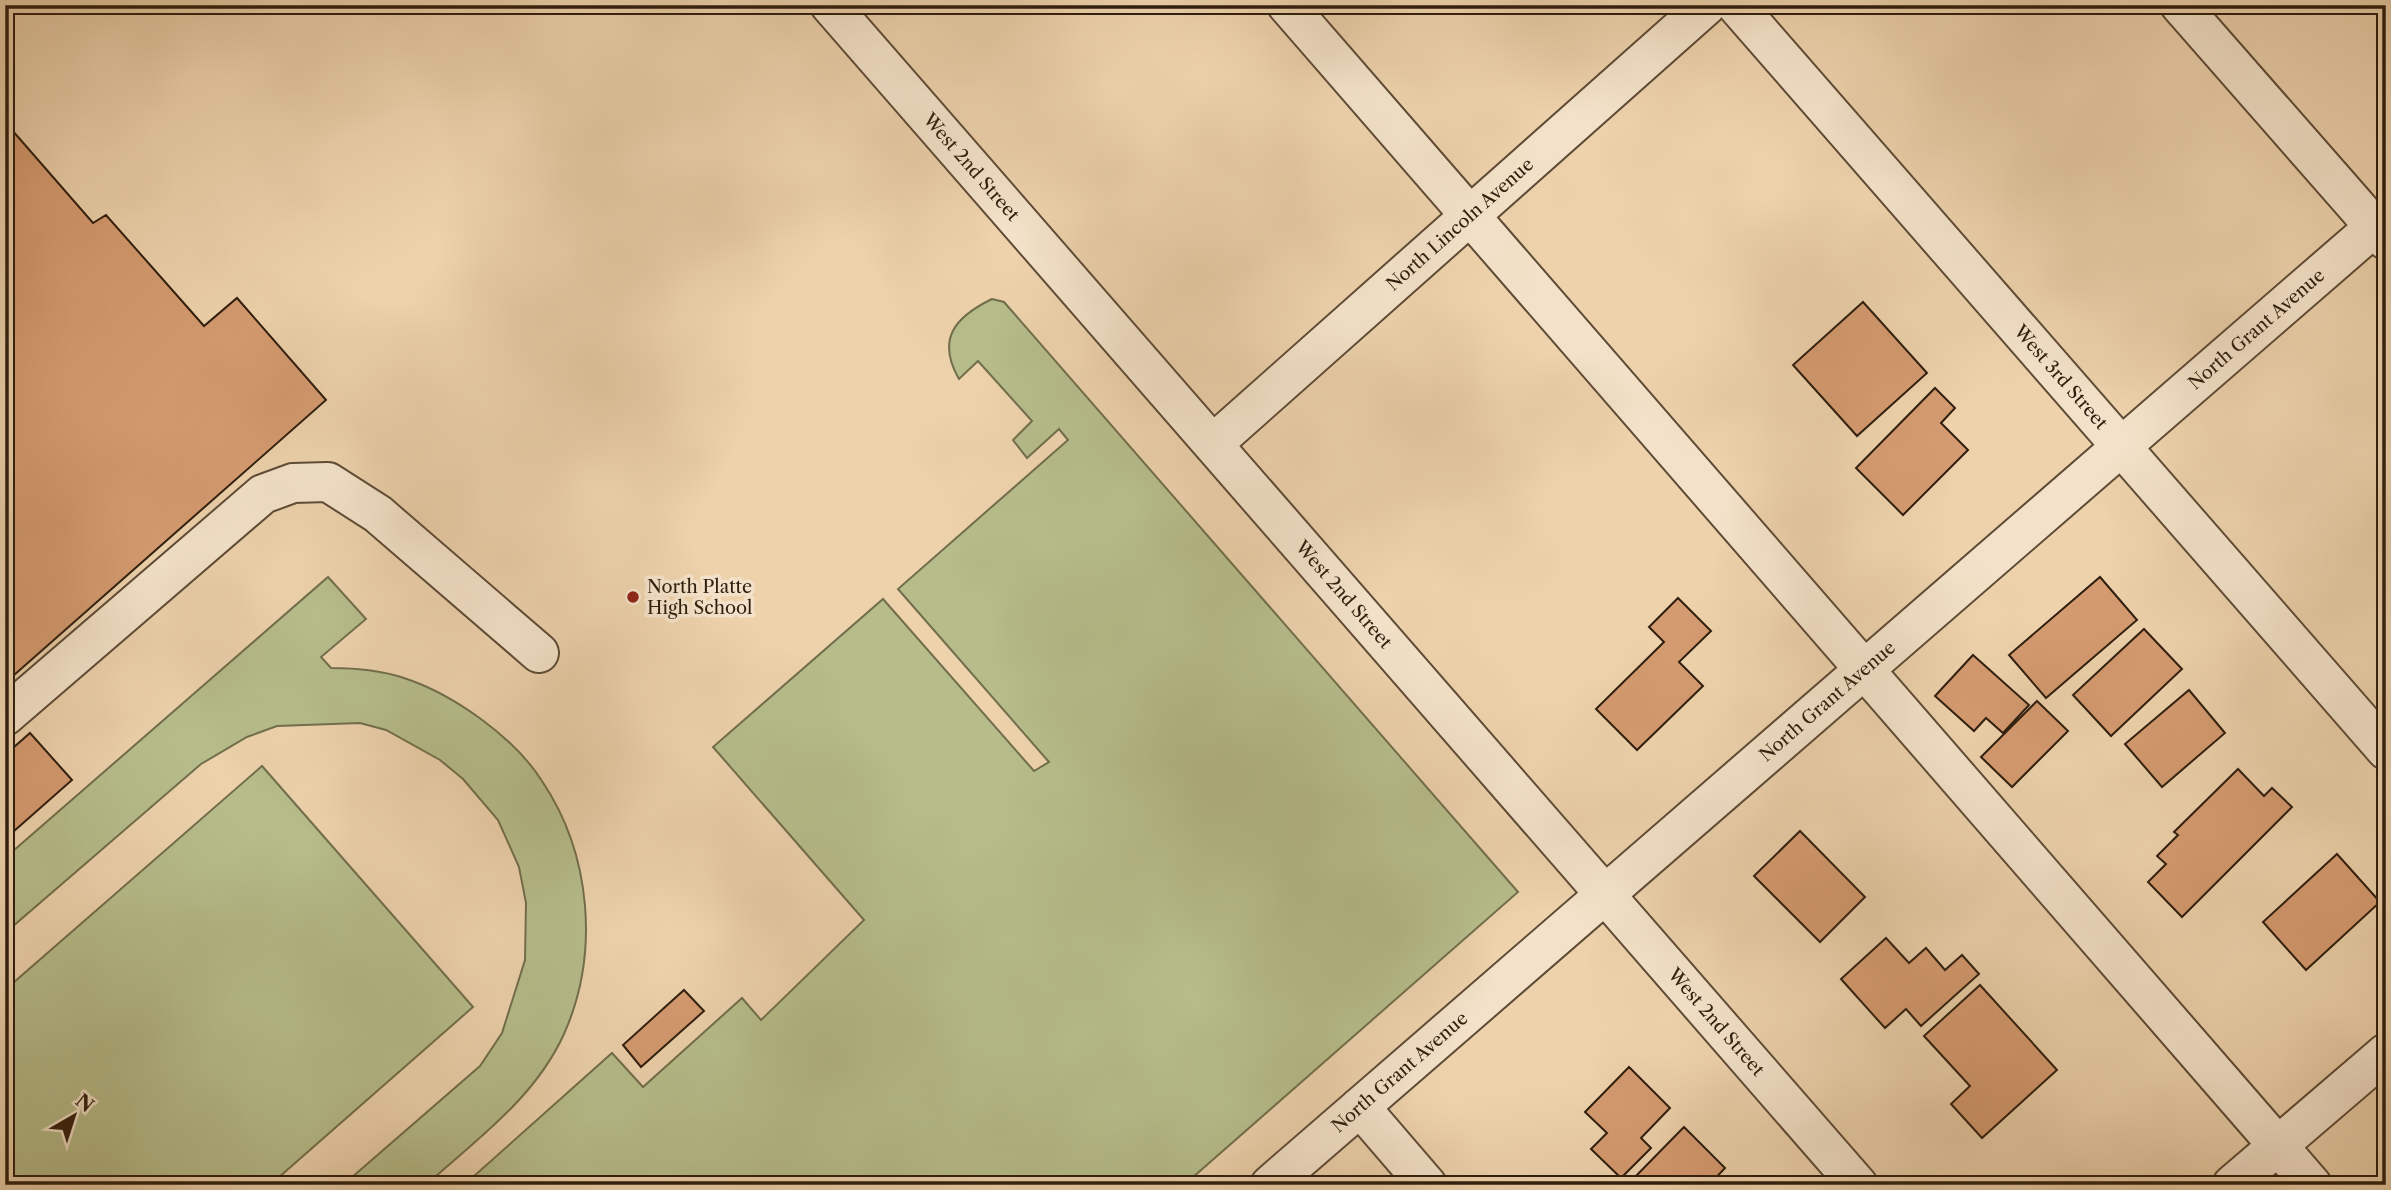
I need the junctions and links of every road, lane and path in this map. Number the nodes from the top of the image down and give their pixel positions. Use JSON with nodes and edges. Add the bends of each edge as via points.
{"nodes":[{"id":1,"x":830,"y":5,"type":"edge"},
{"id":2,"x":1287,"y":5,"type":"edge"},
{"id":3,"x":1707,"y":5,"type":"edge"},
{"id":4,"x":1735,"y":5,"type":"edge"},
{"id":5,"x":2180,"y":5,"type":"edge"},
{"id":6,"x":1471,"y":214,"type":"junction"},
{"id":7,"x":2382,"y":228,"type":"edge"},
{"id":8,"x":1214,"y":443,"type":"junction"},
{"id":9,"x":2120,"y":448,"type":"junction"},
{"id":10,"x":539,"y":653,"type":"dead end"},
{"id":11,"x":1865,"y":668,"type":"junction"},
{"id":12,"x":5,"y":716,"type":"edge"},
{"id":13,"x":2386,"y":750,"type":"edge"},
{"id":14,"x":1606,"y":893,"type":"junction"},
{"id":15,"x":2386,"y":1053,"type":"edge"},
{"id":16,"x":1360,"y":1107,"type":"junction"},
{"id":17,"x":2278,"y":1146,"type":"junction"},
{"id":18,"x":1270,"y":1185,"type":"edge"},
{"id":19,"x":1427,"y":1185,"type":"edge"},
{"id":20,"x":1858,"y":1185,"type":"edge"},
{"id":21,"x":2232,"y":1185,"type":"edge"},
{"id":22,"x":2312,"y":1185,"type":"edge"}],
"edges":[{"from":1,"to":8,"type":"street","name":"West 2nd Street"},
{"from":2,"to":6,"type":"street"},
{"from":3,"to":6,"type":"street","name":"North Lincoln Avenue"},
{"from":4,"to":9,"type":"street","name":"West 3rd Street"},
{"from":5,"to":7,"type":"street"},
{"from":6,"to":8,"type":"street","name":"North Lincoln Avenue"},
{"from":6,"to":11,"type":"street"},
{"from":7,"to":9,"type":"street","name":"North Grant Avenue"},
{"from":8,"to":14,"type":"street","name":"West 2nd Street"},
{"from":9,"to":11,"type":"street","name":"North Grant Avenue"},
{"from":9,"to":13,"type":"street","name":"West 3rd Street"},
{"from":10,"to":12,"type":"street","via":[[378,514],[328,482],[293,483],[263,494]]},
{"from":11,"to":14,"type":"street","name":"North Grant Avenue"},
{"from":11,"to":17,"type":"street"},
{"from":14,"to":16,"type":"street","name":"North Grant Avenue"},
{"from":14,"to":20,"type":"street","name":"West 2nd Street"},
{"from":15,"to":17,"type":"street"},
{"from":16,"to":18,"type":"street","name":"North Grant Avenue"},
{"from":16,"to":19,"type":"street"},
{"from":17,"to":21,"type":"street"},
{"from":17,"to":22,"type":"street"}]}
